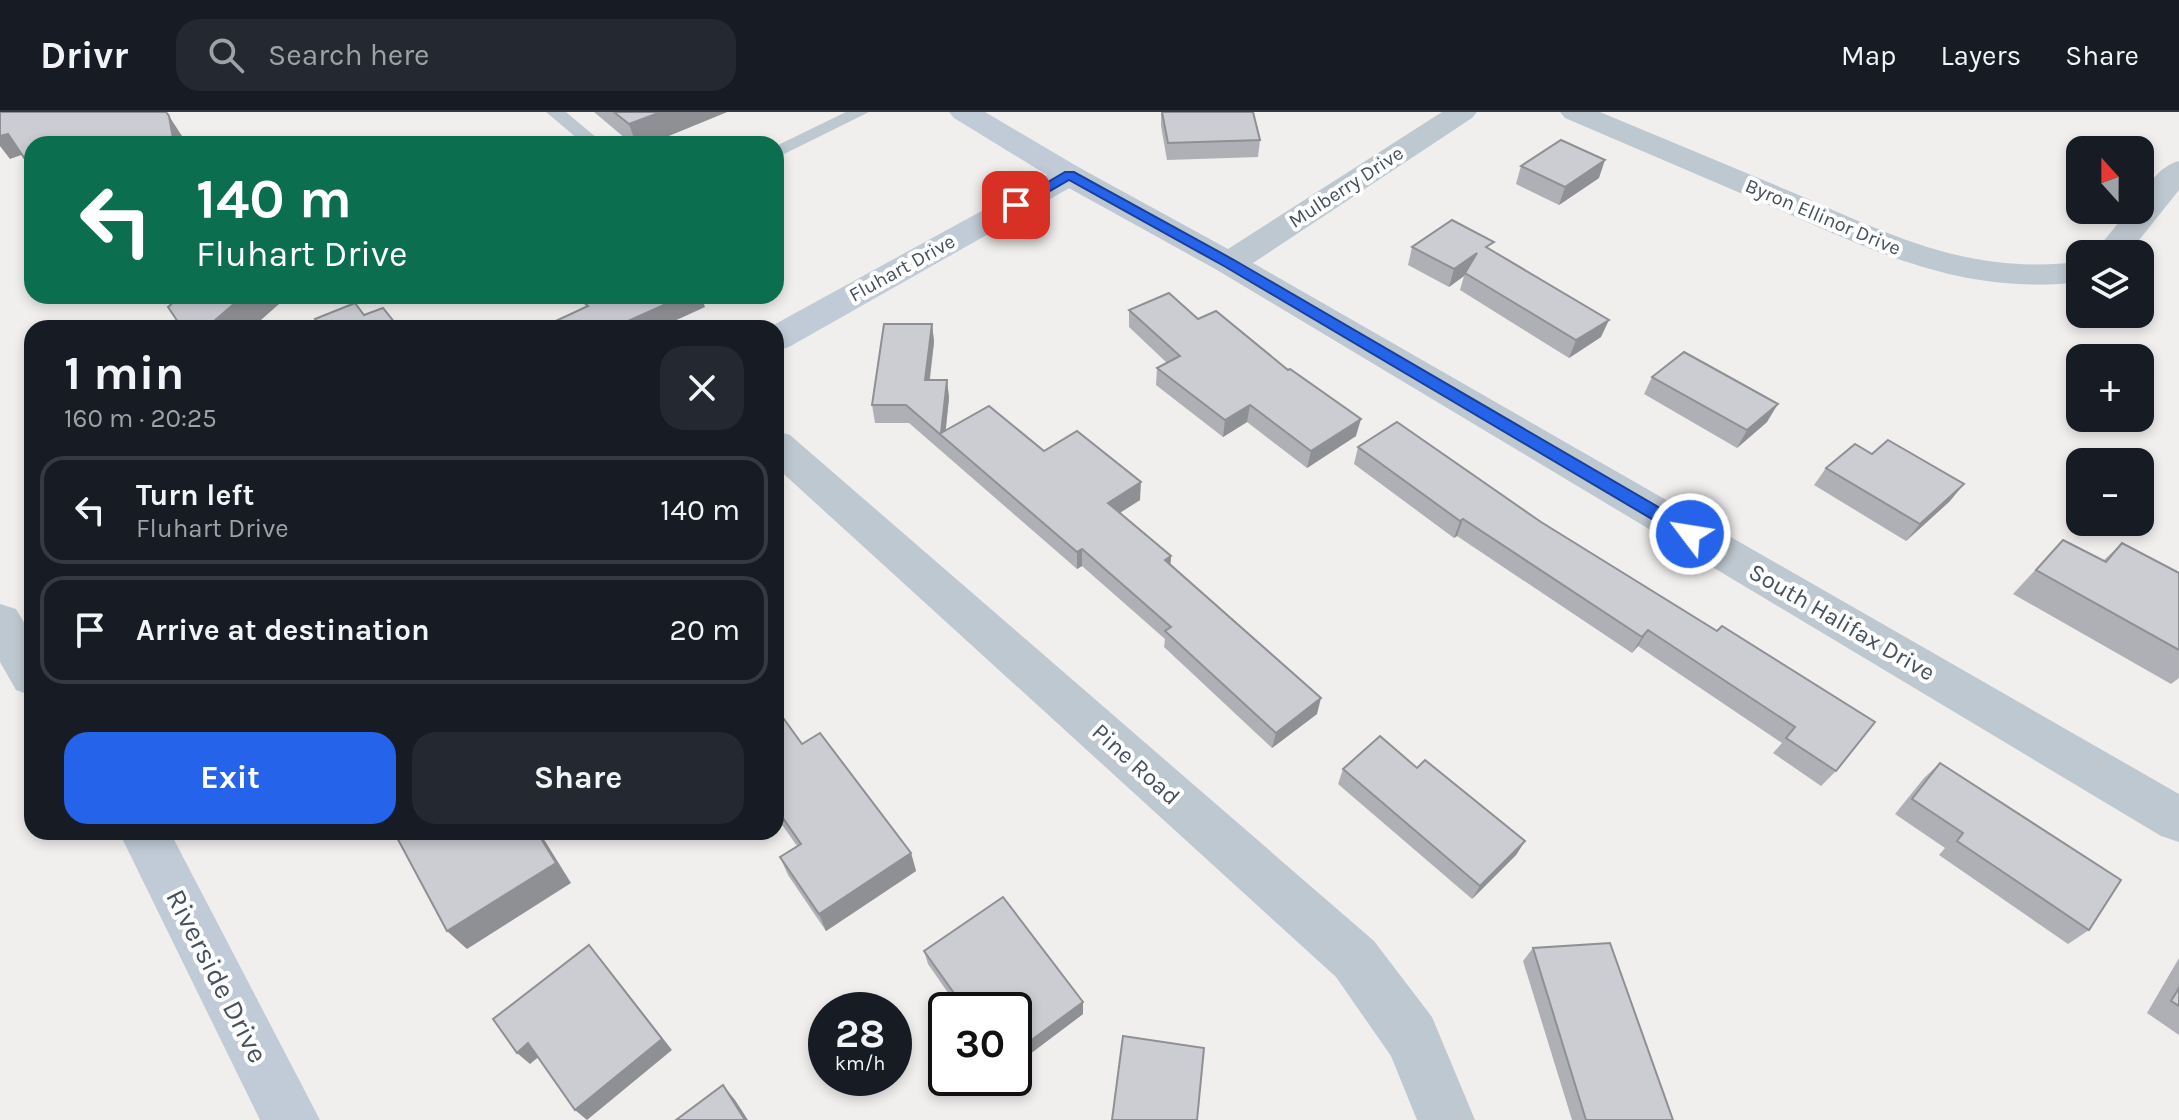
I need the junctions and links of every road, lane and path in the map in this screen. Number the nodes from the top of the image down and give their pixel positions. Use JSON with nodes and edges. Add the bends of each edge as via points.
{"nodes":[{"id":1,"x":555,"y":112,"type":"edge"},
{"id":2,"x":860,"y":112,"type":"edge"},
{"id":3,"x":964,"y":112,"type":"edge"},
{"id":4,"x":1462,"y":112,"type":"edge"},
{"id":5,"x":1575,"y":112,"type":"edge"},
{"id":6,"x":585,"y":136,"type":"edge"},
{"id":7,"x":784,"y":149,"type":"edge"},
{"id":8,"x":2179,"y":170,"type":"edge"},
{"id":9,"x":1069,"y":175,"type":"junction"},
{"id":10,"x":2122,"y":240,"type":"edge"},
{"id":11,"x":1229,"y":263,"type":"junction"},
{"id":12,"x":2066,"y":275,"type":"edge"},
{"id":13,"x":784,"y":335,"type":"edge"},
{"id":14,"x":784,"y":452,"type":"edge"},
{"id":15,"x":0,"y":621,"type":"edge"},
{"id":16,"x":24,"y":663,"type":"edge"},
{"id":17,"x":2179,"y":820,"type":"edge"},
{"id":18,"x":148,"y":840,"type":"edge"},
{"id":19,"x":291,"y":1120,"type":"edge"},
{"id":20,"x":1446,"y":1120,"type":"edge"}],
"edges":[{"from":1,"to":6,"type":"lane"},
{"from":2,"to":7,"type":"lane"},
{"from":3,"to":9,"type":"street","name":"South Halifax Drive"},
{"from":4,"to":11,"type":"street","name":"Mulberry Drive"},
{"from":5,"to":12,"type":"street","name":"Byron Ellinor Drive","via":[[1905,252],[1999,275],[2046,279]]},
{"from":8,"to":10,"type":"street"},
{"from":9,"to":11,"type":"street","name":"South Halifax Drive"},
{"from":9,"to":13,"type":"street","name":"Fluhart Drive"},
{"from":11,"to":17,"type":"street","name":"South Halifax Drive"},
{"from":14,"to":20,"type":"street","name":"Pine Road","via":[[1355,959],[1412,1037]]},
{"from":15,"to":16,"type":"street"},
{"from":18,"to":19,"type":"street","name":"Riverside Drive"}]}
